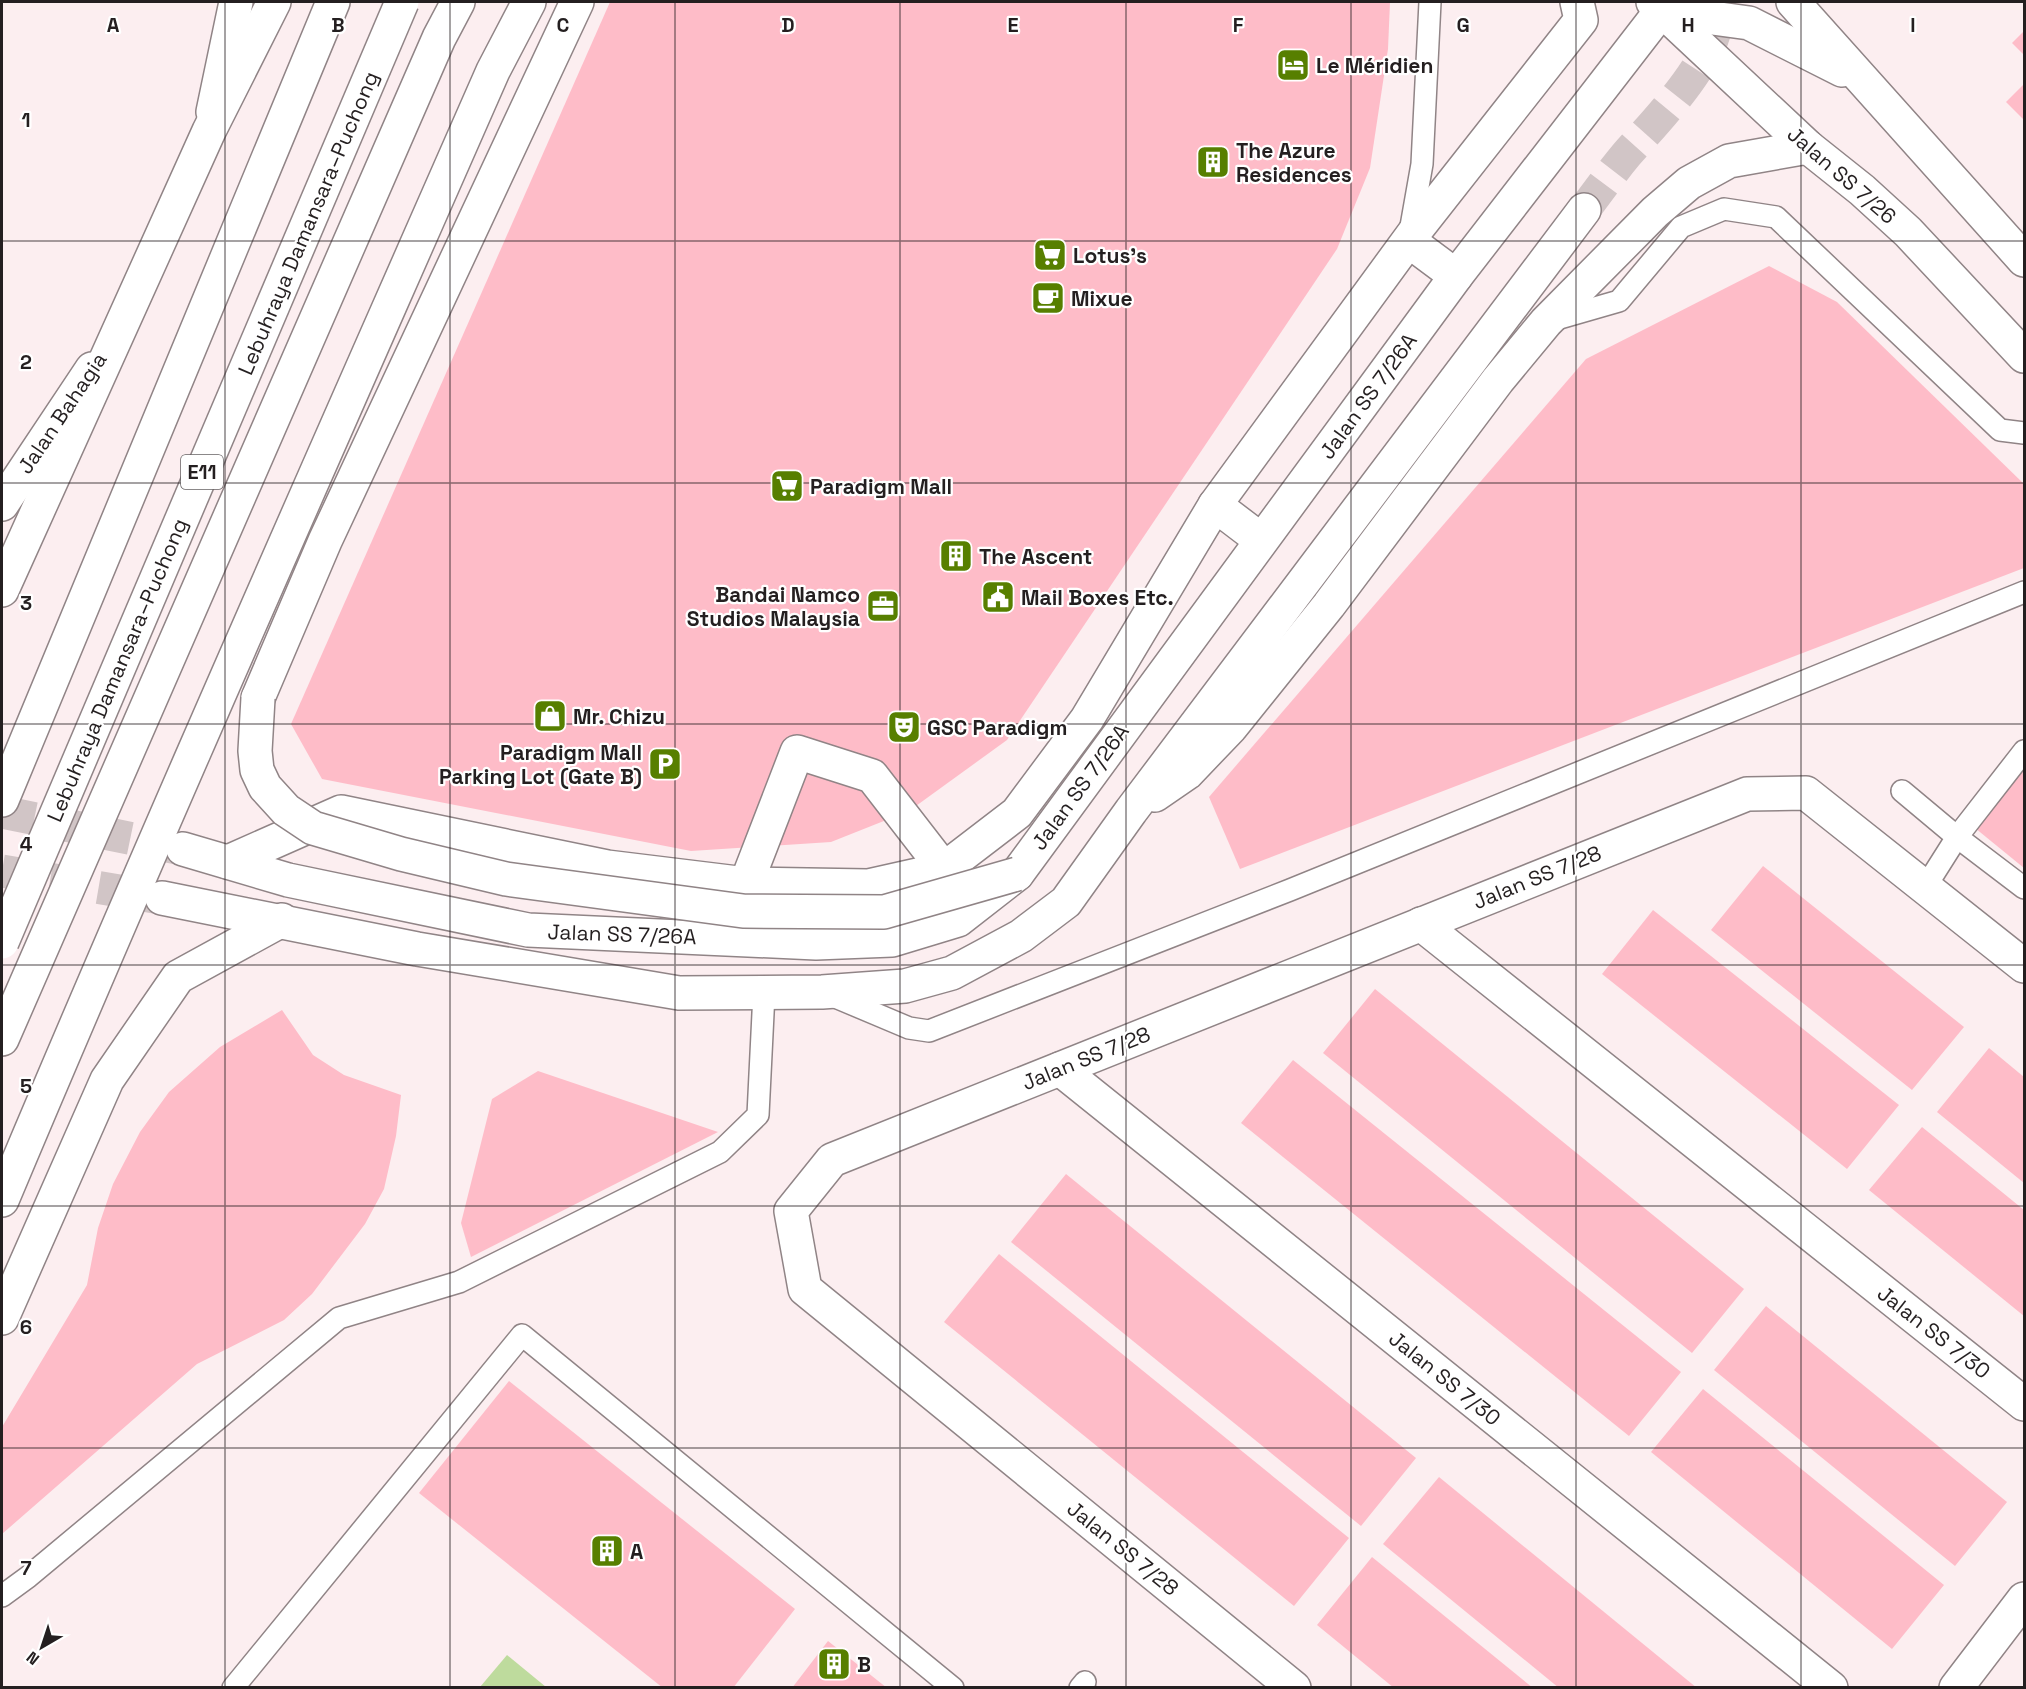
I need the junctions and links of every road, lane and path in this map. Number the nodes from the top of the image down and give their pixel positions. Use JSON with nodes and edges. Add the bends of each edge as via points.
{"nodes":[{"id":1,"x":236,"y":2,"type":"edge"},
{"id":2,"x":274,"y":2,"type":"edge"},
{"id":3,"x":333,"y":2,"type":"edge"},
{"id":4,"x":402,"y":2,"type":"edge"},
{"id":5,"x":458,"y":2,"type":"edge"},
{"id":6,"x":529,"y":2,"type":"edge"},
{"id":7,"x":576,"y":2,"type":"edge"},
{"id":8,"x":1430,"y":2,"type":"edge"},
{"id":9,"x":1577,"y":2,"type":"edge"},
{"id":10,"x":1793,"y":2,"type":"edge"},
{"id":11,"x":1658,"y":4,"type":"edge"},
{"id":12,"x":1861,"y":80,"type":"junction"},
{"id":13,"x":209,"y":131,"type":"junction"},
{"id":14,"x":1808,"y":147,"type":"junction"},
{"id":15,"x":1584,"y":210,"type":"tunnel mouth"},
{"id":16,"x":1409,"y":241,"type":"junction"},
{"id":17,"x":2025,"y":260,"type":"edge"},
{"id":18,"x":1456,"y":276,"type":"junction"},
{"id":19,"x":1546,"y":322,"type":"junction"},
{"id":20,"x":123,"y":323,"type":"junction"},
{"id":21,"x":2025,"y":356,"type":"edge"},
{"id":22,"x":2025,"y":433,"type":"edge"},
{"id":23,"x":324,"y":456,"type":"junction"},
{"id":24,"x":2,"y":504,"type":"edge"},
{"id":25,"x":1215,"y":505,"type":"junction"},
{"id":26,"x":1261,"y":540,"type":"junction"},
{"id":27,"x":2,"y":590,"type":"edge"},
{"id":28,"x":2025,"y":592,"type":"edge"},
{"id":29,"x":258,"y":698,"type":"junction"},
{"id":30,"x":2025,"y":751,"type":"edge"},
{"id":31,"x":1902,"y":792,"type":"dead end"},
{"id":32,"x":2,"y":800,"type":"edge"},
{"id":33,"x":1131,"y":811,"type":"junction"},
{"id":34,"x":1958,"y":837,"type":"junction"},
{"id":35,"x":183,"y":849,"type":"tunnel mouth"},
{"id":36,"x":228,"y":862,"type":"junction"},
{"id":37,"x":944,"y":869,"type":"junction"},
{"id":38,"x":1017,"y":874,"type":"junction"},
{"id":39,"x":746,"y":884,"type":"junction"},
{"id":40,"x":1926,"y":886,"type":"junction"},
{"id":41,"x":2025,"y":888,"type":"edge"},
{"id":42,"x":162,"y":898,"type":"tunnel mouth"},
{"id":43,"x":217,"y":908,"type":"junction"},
{"id":44,"x":282,"y":920,"type":"junction"},
{"id":45,"x":1421,"y":924,"type":"junction"},
{"id":46,"x":2,"y":942,"type":"edge"},
{"id":47,"x":2025,"y":966,"type":"edge"},
{"id":48,"x":822,"y":992,"type":"junction"},
{"id":49,"x":764,"y":993,"type":"junction"},
{"id":50,"x":2,"y":1038,"type":"edge"},
{"id":51,"x":1060,"y":1069,"type":"junction"},
{"id":52,"x":2,"y":1200,"type":"edge"},
{"id":53,"x":2,"y":1318,"type":"edge"},
{"id":54,"x":2025,"y":1404,"type":"edge"},
{"id":55,"x":2,"y":1596,"type":"edge"},
{"id":56,"x":2025,"y":1599,"type":"edge"},
{"id":57,"x":233,"y":1688,"type":"edge"},
{"id":58,"x":953,"y":1688,"type":"edge"},
{"id":59,"x":1294,"y":1688,"type":"edge"},
{"id":60,"x":1831,"y":1688,"type":"edge"},
{"id":61,"x":1956,"y":1688,"type":"edge"}],
"edges":[{"from":1,"to":13,"type":"main road"},
{"from":2,"to":13,"type":"main road"},
{"from":3,"to":32,"type":"main road"},
{"from":4,"to":46,"type":"main road","name":"Lebuhraya Damansara–Puchong","number":"E11","bridge":true},
{"from":5,"to":50,"type":"main road"},
{"from":6,"to":23,"type":"main road","via":[[489,81]]},
{"from":7,"to":29,"type":"main road","via":[[325,541]]},
{"from":8,"to":16,"type":"lane","via":[[1422,164]]},
{"from":9,"to":16,"type":"main road","via":[[1581,20]]},
{"from":10,"to":12,"type":"main road"},
{"from":11,"to":12,"type":"main road","via":[[1749,23]]},
{"from":11,"to":14,"type":"main road","name":"Jalan SS 7/26"},
{"from":11,"to":18,"type":"main road","name":"Jalan SS 7/26A"},
{"from":12,"to":17,"type":"main road"},
{"from":13,"to":20,"type":"main road"},
{"from":14,"to":19,"type":"main road","via":[[1729,161],[1689,183]]},
{"from":14,"to":21,"type":"main road","name":"Jalan SS 7/26","via":[[1908,231]]},
{"from":15,"to":33,"type":"main road","name":"Jalan SS 7/26A"},
{"from":16,"to":18,"type":"main road"},
{"from":16,"to":25,"type":"main road"},
{"from":18,"to":26,"type":"main road","name":"Jalan SS 7/26A"},
{"from":19,"to":22,"type":"lane","via":[[1619,301],[1681,227],[1724,209],[1776,217],[2000,430]]},
{"from":19,"to":33,"type":"main road","via":[[1231,727],[1187,773]]},
{"from":20,"to":24,"type":"main road","name":"Jalan Bahagia"},
{"from":20,"to":27,"type":"main road"},
{"from":23,"to":29,"type":"main road"},
{"from":23,"to":52,"type":"main road","via":[[103,959]]},
{"from":25,"to":26,"type":"main road"},
{"from":25,"to":37,"type":"main road","via":[[1087,719],[1038,785],[1017,813]]},
{"from":26,"to":38,"type":"main road","name":"Jalan SS 7/26A"},
{"from":28,"to":48,"type":"lane","via":[[1290,890],[929,1031],[909,1028]]},
{"from":29,"to":38,"type":"main road","bridge":true,"via":[[258,770],[265,787],[286,810],[313,828],[494,876],[743,911],[884,912]]},
{"from":30,"to":34,"type":"lane"},
{"from":31,"to":34,"type":"lane"},
{"from":33,"to":48,"type":"main road","name":"Jalan SS 7/26A","via":[[1066,902],[1021,936],[952,973],[914,983]]},
{"from":34,"to":40,"type":"lane"},
{"from":34,"to":41,"type":"lane"},
{"from":35,"to":36,"type":"main road","name":"Jalan SS 7/26A"},
{"from":36,"to":38,"type":"main road","name":"Jalan SS 7/26A","via":[[288,880],[528,930],[816,943],[892,940],[958,920]]},
{"from":36,"to":39,"type":"main road","via":[[341,812],[607,867]]},
{"from":36,"to":43,"type":"main road"},
{"from":37,"to":39,"type":"main road","via":[[868,886]]},
{"from":37,"to":39,"type":"main road","via":[[872,776],[797,752]]},
{"from":40,"to":45,"type":"main road","name":"Jalan SS 7/28","via":[[1806,793],[1747,794]]},
{"from":40,"to":47,"type":"main road","name":"Jalan SS 7/28"},
{"from":42,"to":43,"type":"main road","name":"Jalan SS 7/26A"},
{"from":43,"to":44,"type":"main road","name":"Jalan SS 7/26A"},
{"from":44,"to":49,"type":"main road","name":"Jalan SS 7/26A","via":[[417,949],[679,993]]},
{"from":44,"to":53,"type":"main road","via":[[178,977],[106,1080]]},
{"from":45,"to":51,"type":"main road","name":"Jalan SS 7/28"},
{"from":45,"to":54,"type":"main road","name":"Jalan SS 7/30"},
{"from":48,"to":49,"type":"main road","name":"Jalan SS 7/26A"},
{"from":49,"to":55,"type":"lane","via":[[758,1115],[720,1152],[459,1282],[339,1318]]},
{"from":51,"to":59,"type":"main road","name":"Jalan SS 7/28","via":[[832,1160],[791,1211],[805,1289]]},
{"from":51,"to":60,"type":"main road","name":"Jalan SS 7/30"},
{"from":56,"to":61,"type":"main road"},
{"from":57,"to":58,"type":"lane","via":[[522,1335]]}]}
